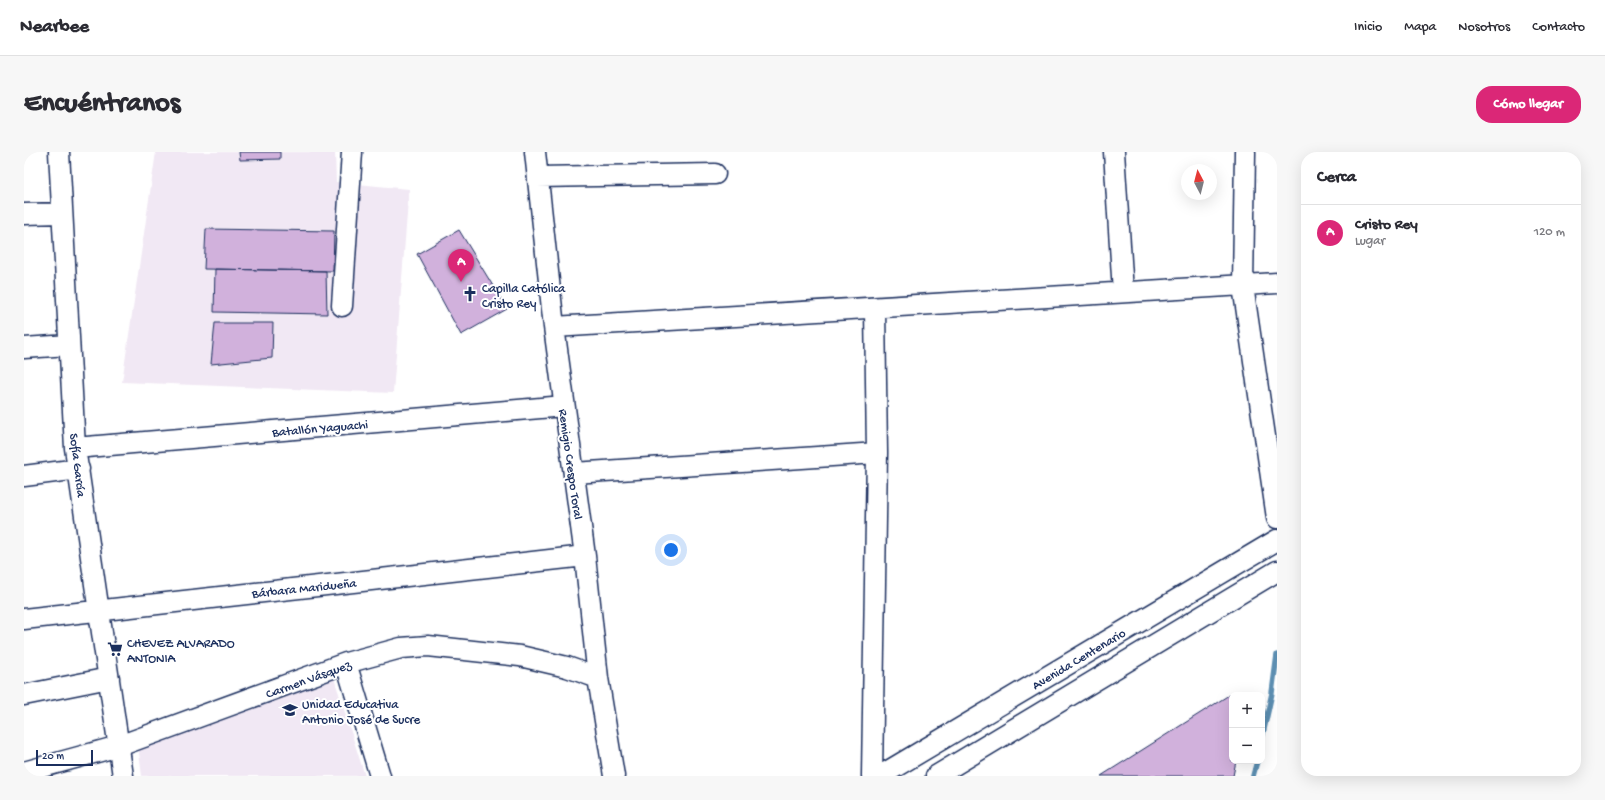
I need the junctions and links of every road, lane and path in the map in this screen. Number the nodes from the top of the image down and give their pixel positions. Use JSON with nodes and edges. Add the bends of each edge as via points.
{"nodes":[{"id":1,"x":59,"y":152,"type":"edge"},
{"id":2,"x":352,"y":152,"type":"edge"},
{"id":3,"x":535,"y":152,"type":"edge"},
{"id":4,"x":1114,"y":152,"type":"edge"},
{"id":5,"x":1245,"y":152,"type":"edge"},
{"id":6,"x":715,"y":174,"type":"dead end"},
{"id":7,"x":538,"y":177,"type":"junction"},
{"id":8,"x":62,"y":213,"type":"junction"},
{"id":9,"x":24,"y":214,"type":"edge"},
{"id":10,"x":1277,"y":284,"type":"edge"},
{"id":11,"x":1243,"y":286,"type":"junction"},
{"id":12,"x":1123,"y":292,"type":"junction"},
{"id":13,"x":342,"y":306,"type":"dead end"},
{"id":14,"x":875,"y":309,"type":"junction"},
{"id":15,"x":554,"y":327,"type":"junction"},
{"id":16,"x":69,"y":344,"type":"junction"},
{"id":17,"x":24,"y":348,"type":"edge"},
{"id":18,"x":564,"y":406,"type":"junction"},
{"id":19,"x":75,"y":448,"type":"junction"},
{"id":20,"x":877,"y":453,"type":"junction"},
{"id":21,"x":79,"y":469,"type":"junction"},
{"id":22,"x":574,"y":473,"type":"junction"},
{"id":23,"x":24,"y":476,"type":"edge"},
{"id":24,"x":1277,"y":518,"type":"edge"},
{"id":25,"x":1277,"y":540,"type":"edge"},
{"id":26,"x":585,"y":556,"type":"junction"},
{"id":27,"x":1277,"y":571,"type":"edge"},
{"id":28,"x":98,"y":610,"type":"junction"},
{"id":29,"x":24,"y":619,"type":"edge"},
{"id":30,"x":346,"y":663,"type":"junction"},
{"id":31,"x":109,"y":678,"type":"junction"},
{"id":32,"x":598,"y":678,"type":"junction"},
{"id":33,"x":24,"y":695,"type":"edge"},
{"id":34,"x":119,"y":746,"type":"junction"},
{"id":35,"x":24,"y":772,"type":"edge"},
{"id":36,"x":123,"y":776,"type":"edge"},
{"id":37,"x":380,"y":776,"type":"edge"},
{"id":38,"x":614,"y":776,"type":"edge"},
{"id":39,"x":872,"y":776,"type":"edge"},
{"id":40,"x":880,"y":776,"type":"edge"},
{"id":41,"x":936,"y":776,"type":"edge"}],
"edges":[{"from":1,"to":8,"type":"street","name":"Sofía García"},
{"from":2,"to":13,"type":"street"},
{"from":3,"to":7,"type":"street","name":"Remigio Crespo Toral"},
{"from":4,"to":12,"type":"street"},
{"from":5,"to":11,"type":"street"},
{"from":6,"to":7,"type":"street"},
{"from":7,"to":15,"type":"street","name":"Remigio Crespo Toral"},
{"from":8,"to":9,"type":"street"},
{"from":8,"to":16,"type":"street","name":"Sofía García"},
{"from":10,"to":11,"type":"street"},
{"from":11,"to":12,"type":"street"},
{"from":11,"to":24,"type":"street"},
{"from":12,"to":14,"type":"street"},
{"from":14,"to":15,"type":"street"},
{"from":14,"to":20,"type":"street"},
{"from":15,"to":18,"type":"street","name":"Remigio Crespo Toral"},
{"from":16,"to":17,"type":"street"},
{"from":16,"to":19,"type":"street","name":"Sofía García"},
{"from":18,"to":19,"type":"street","name":"Batallón Yaguachi"},
{"from":18,"to":22,"type":"street","name":"Remigio Crespo Toral"},
{"from":19,"to":21,"type":"street","name":"Sofía García"},
{"from":20,"to":22,"type":"street"},
{"from":20,"to":39,"type":"street"},
{"from":21,"to":23,"type":"street"},
{"from":21,"to":28,"type":"street","name":"Sofía García"},
{"from":22,"to":26,"type":"street","name":"Remigio Crespo Toral"},
{"from":25,"to":40,"type":"street","name":"Avenida Centenario"},
{"from":26,"to":28,"type":"street","name":"Bárbara Maridueña"},
{"from":26,"to":32,"type":"street","name":"Remigio Crespo Toral"},
{"from":27,"to":41,"type":"street"},
{"from":28,"to":29,"type":"street","name":"Bárbara Maridueña"},
{"from":28,"to":31,"type":"street","name":"Sofía García"},
{"from":30,"to":32,"type":"street","name":"Carmen Vásquez","via":[[401,648],[428,646],[520,656]]},
{"from":30,"to":34,"type":"street","name":"Carmen Vásquez"},
{"from":30,"to":37,"type":"street"},
{"from":31,"to":33,"type":"street"},
{"from":31,"to":34,"type":"street","name":"Sofía García"},
{"from":32,"to":38,"type":"street","name":"Remigio Crespo Toral"},
{"from":34,"to":35,"type":"street","name":"Carmen Vásquez"},
{"from":34,"to":36,"type":"street","name":"Sofía García"}]}
